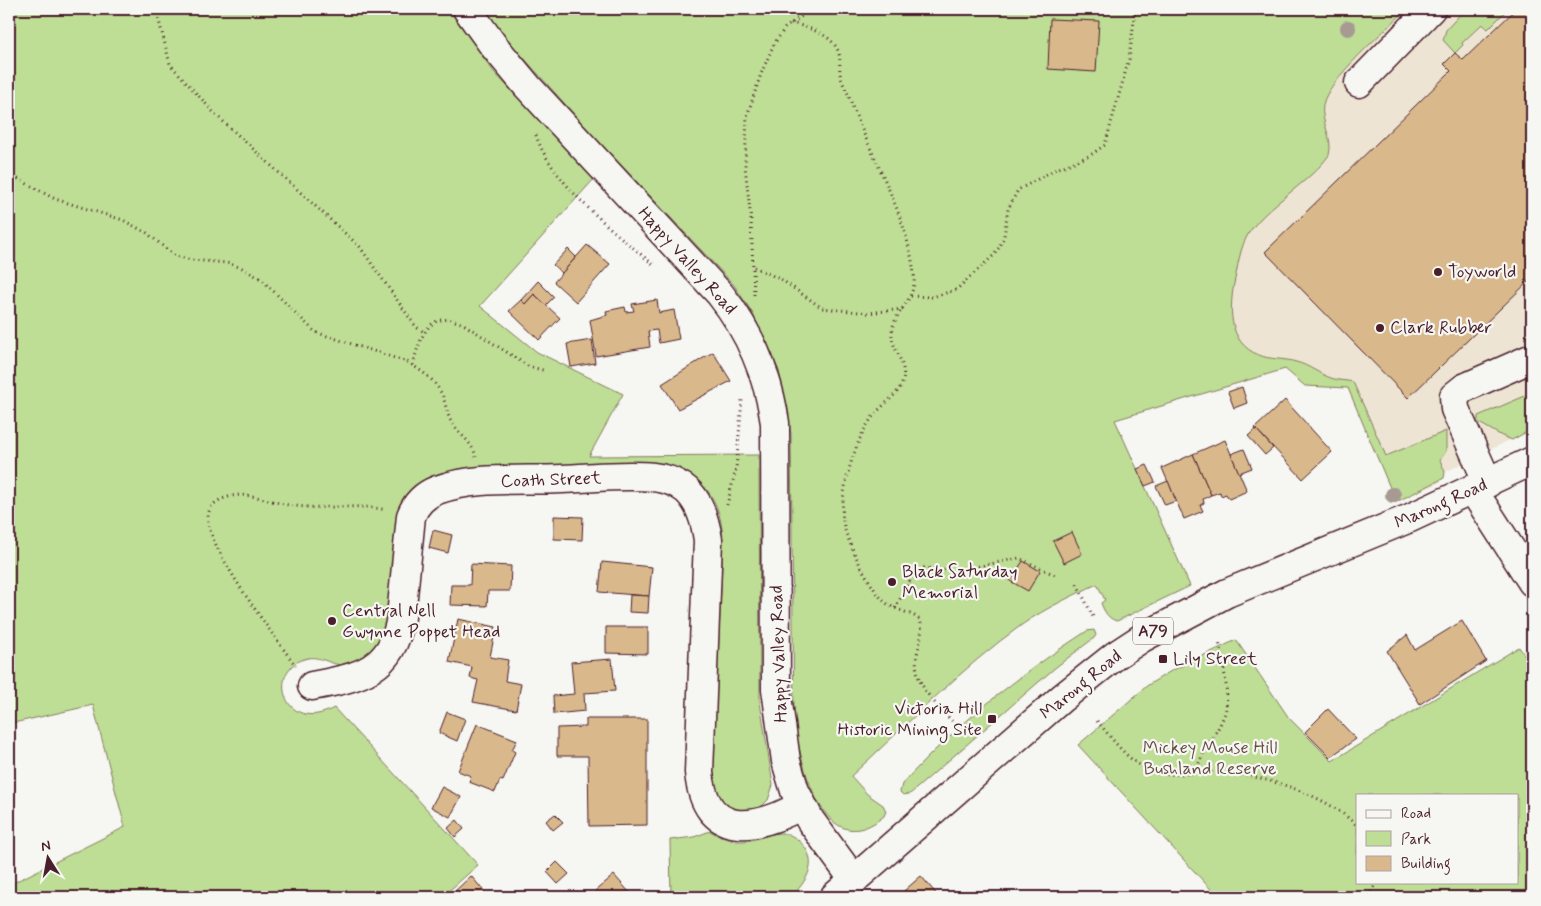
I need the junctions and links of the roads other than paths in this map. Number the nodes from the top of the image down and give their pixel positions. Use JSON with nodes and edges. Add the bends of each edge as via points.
{"nodes":[{"id":1,"x":467,"y":9,"type":"edge"},
{"id":2,"x":1430,"y":9,"type":"edge"},
{"id":3,"x":1359,"y":83,"type":"dead end"},
{"id":4,"x":1532,"y":358,"type":"edge"},
{"id":5,"x":1532,"y":462,"type":"edge"},
{"id":6,"x":1480,"y":487,"type":"junction"},
{"id":7,"x":1532,"y":582,"type":"edge"},
{"id":8,"x":312,"y":686,"type":"road end"},
{"id":9,"x":802,"y":805,"type":"junction"},
{"id":10,"x":854,"y":880,"type":"junction"},
{"id":11,"x":834,"y":897,"type":"edge"}],
"edges":[{"from":1,"to":9,"type":"main road","name":"Happy Valley Road","via":[[528,87],[709,281],[741,322],[767,381],[775,423],[776,689],[786,761]]},
{"from":2,"to":3,"type":"main road"},
{"from":4,"to":6,"type":"main road","via":[[1460,390],[1454,396],[1455,409]]},
{"from":5,"to":6,"type":"main road","name":"Marong Road","number":"A79"},
{"from":6,"to":7,"type":"main road"},
{"from":6,"to":10,"type":"main road","name":"Marong Road","number":"A79","via":[[1228,593],[1142,638],[1062,698]]},
{"from":8,"to":9,"type":"main road","name":"Coath Street","via":[[359,674],[390,653],[401,616],[414,509],[436,491],[477,482],[645,477],[668,480],[686,489],[704,518],[708,540],[699,772],[705,803],[721,820],[743,825],[768,821]]},
{"from":9,"to":10,"type":"main road","name":"Happy Valley Road"},
{"from":10,"to":11,"type":"main road","name":"Marong Road","number":"A79"}]}
